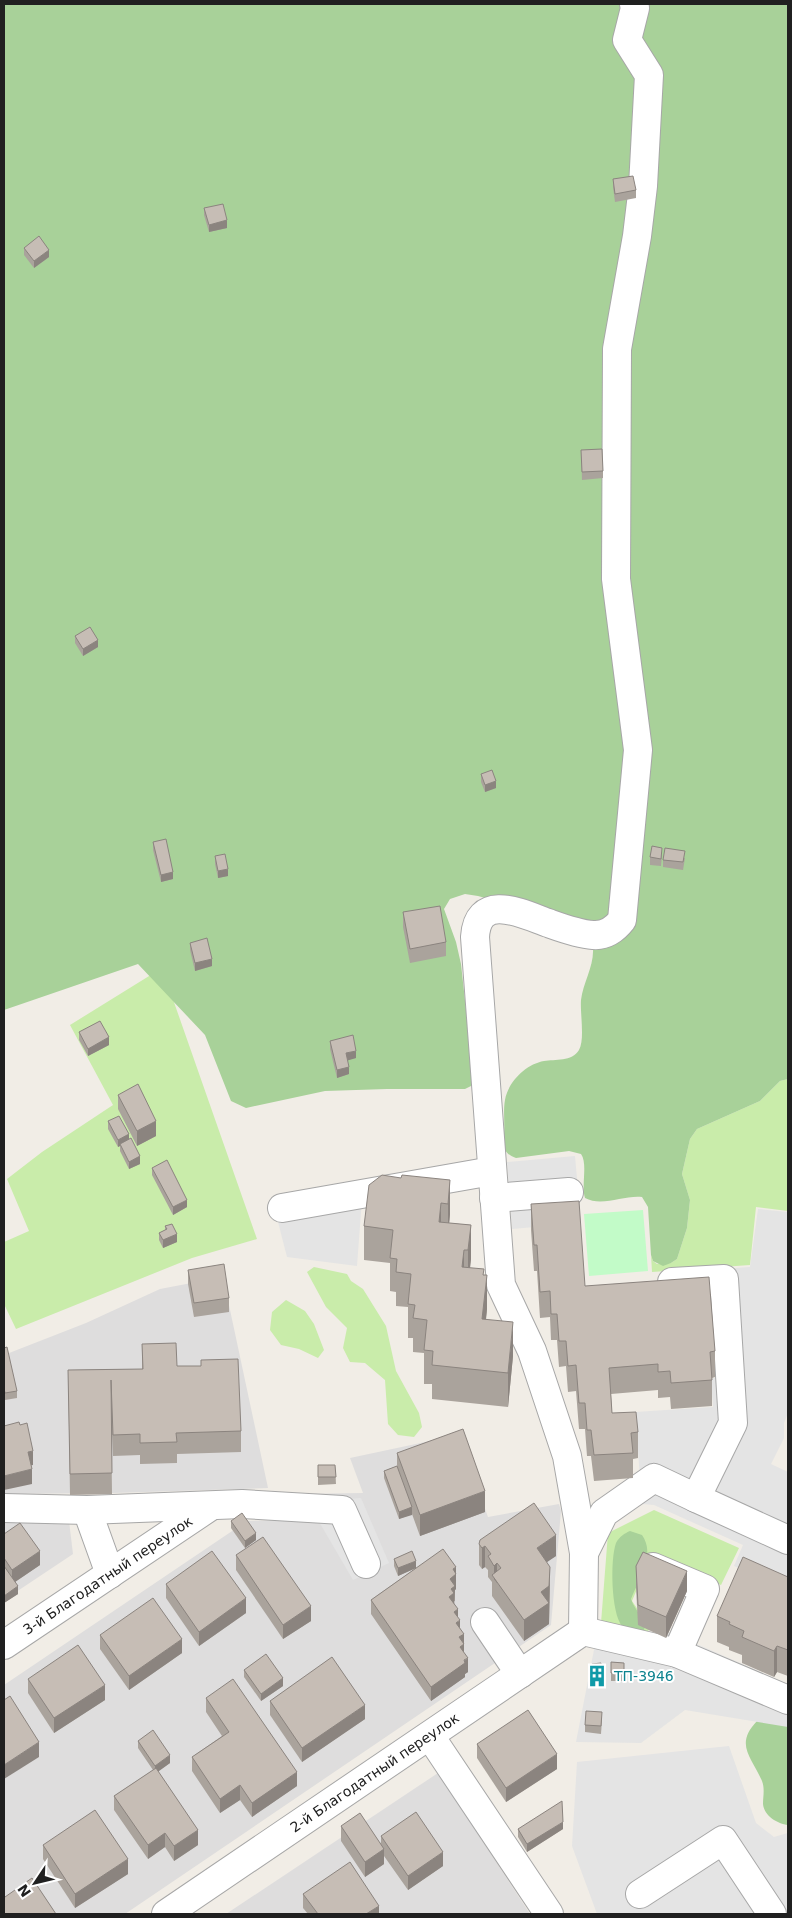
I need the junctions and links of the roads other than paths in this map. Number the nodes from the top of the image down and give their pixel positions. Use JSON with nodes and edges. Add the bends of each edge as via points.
{"nodes":[{"id":1,"x":634,"y":4,"type":"edge"},
{"id":2,"x":493,"y":1184,"type":"junction"},
{"id":3,"x":569,"y":1192,"type":"dead end"},
{"id":4,"x":282,"y":1208,"type":"dead end"},
{"id":5,"x":647,"y":1284,"type":"edge"},
{"id":6,"x":696,"y":1498,"type":"junction"},
{"id":7,"x":211,"y":1506,"type":"junction"},
{"id":8,"x":4,"y":1508,"type":"edge"},
{"id":9,"x":87,"y":1510,"type":"junction"},
{"id":10,"x":788,"y":1540,"type":"edge"},
{"id":11,"x":584,"y":1553,"type":"junction"},
{"id":12,"x":366,"y":1564,"type":"dead end"},
{"id":13,"x":650,"y":1566,"type":"edge"},
{"id":14,"x":110,"y":1574,"type":"junction"},
{"id":15,"x":485,"y":1622,"type":"dead end"},
{"id":16,"x":583,"y":1631,"type":"junction"},
{"id":17,"x":4,"y":1644,"type":"edge"},
{"id":18,"x":677,"y":1653,"type":"junction"},
{"id":19,"x":520,"y":1674,"type":"junction"},
{"id":20,"x":788,"y":1700,"type":"edge"},
{"id":21,"x":430,"y":1736,"type":"junction"},
{"id":22,"x":640,"y":1894,"type":"dead end"},
{"id":23,"x":166,"y":1914,"type":"edge"},
{"id":24,"x":549,"y":1914,"type":"edge"},
{"id":25,"x":772,"y":1914,"type":"edge"}],
"edges":[{"from":1,"to":2,"type":"street","via":[[627,40],[649,75],[643,186],[617,349],[616,579],[638,750],[622,920],[607,933],[594,935],[505,909],[489,911],[480,919],[475,937]]},
{"from":2,"to":3,"type":"street"},
{"from":2,"to":4,"type":"street"},
{"from":2,"to":11,"type":"street","via":[[501,1285],[532,1351],[567,1456]]},
{"from":5,"to":6,"type":"street","via":[[724,1279],[733,1422]]},
{"from":6,"to":10,"type":"street"},
{"from":6,"to":11,"type":"street","via":[[654,1478],[604,1512]]},
{"from":7,"to":9,"type":"street"},
{"from":7,"to":12,"type":"street","via":[[242,1504],[342,1510]]},
{"from":7,"to":14,"type":"street","name":"3-й Благодатный переулок"},
{"from":8,"to":9,"type":"street"},
{"from":9,"to":14,"type":"street"},
{"from":11,"to":16,"type":"street"},
{"from":13,"to":18,"type":"street","via":[[705,1589]]},
{"from":14,"to":17,"type":"street","name":"3-й Благодатный переулок"},
{"from":15,"to":19,"type":"street"},
{"from":16,"to":18,"type":"street"},
{"from":16,"to":19,"type":"street","name":"2-й Благодатный переулок"},
{"from":18,"to":20,"type":"street"},
{"from":19,"to":21,"type":"street","name":"2-й Благодатный переулок"},
{"from":21,"to":23,"type":"street","name":"2-й Благодатный переулок"},
{"from":21,"to":24,"type":"street"},
{"from":22,"to":25,"type":"street","via":[[724,1840]]}]}
